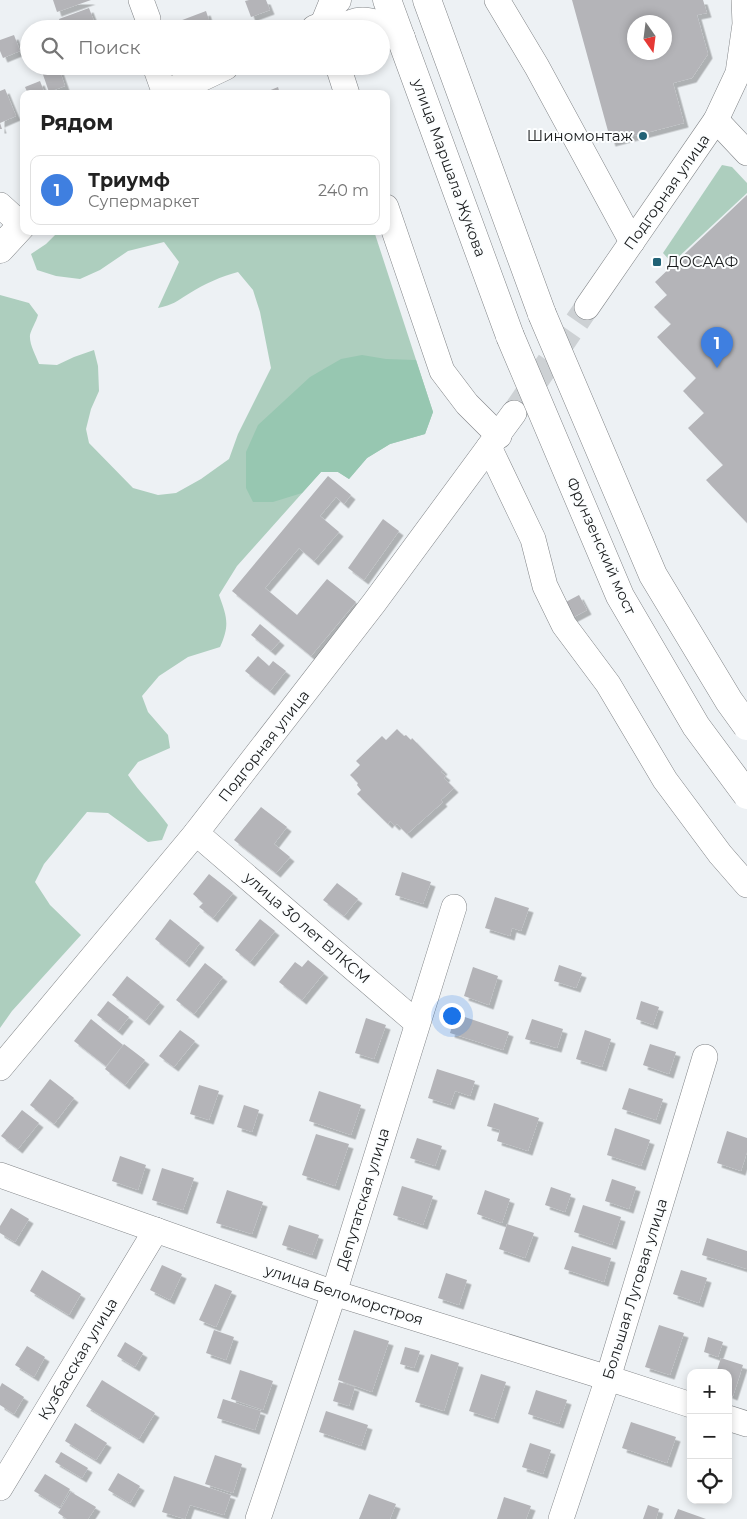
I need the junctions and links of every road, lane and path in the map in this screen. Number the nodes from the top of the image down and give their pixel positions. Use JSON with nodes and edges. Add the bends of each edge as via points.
{"nodes":[{"id":1,"x":140,"y":0,"type":"edge"},
{"id":2,"x":337,"y":0,"type":"edge"},
{"id":3,"x":387,"y":0,"type":"edge"},
{"id":4,"x":427,"y":0,"type":"edge"},
{"id":5,"x":497,"y":0,"type":"edge"},
{"id":6,"x":744,"y":0,"type":"edge"},
{"id":7,"x":148,"y":20,"type":"edge"},
{"id":8,"x":325,"y":20,"type":"edge"},
{"id":9,"x":390,"y":32,"type":"edge"},
{"id":10,"x":401,"y":38,"type":"junction"},
{"id":11,"x":159,"y":75,"type":"edge"},
{"id":12,"x":206,"y":75,"type":"edge"},
{"id":13,"x":341,"y":75,"type":"edge"},
{"id":14,"x":164,"y":90,"type":"edge"},
{"id":15,"x":174,"y":90,"type":"edge"},
{"id":16,"x":346,"y":90,"type":"edge"},
{"id":17,"x":716,"y":120,"type":"junction"},
{"id":18,"x":747,"y":153,"type":"edge"},
{"id":19,"x":0,"y":205,"type":"edge"},
{"id":20,"x":390,"y":219,"type":"edge"},
{"id":21,"x":20,"y":222,"type":"edge"},
{"id":22,"x":20,"y":227,"type":"edge"},
{"id":23,"x":632,"y":242,"type":"junction"},
{"id":24,"x":0,"y":249,"type":"edge"},
{"id":25,"x":587,"y":307,"type":"tunnel mouth"},
{"id":26,"x":510,"y":336,"type":"joint"},
{"id":27,"x":514,"y":413,"type":"tunnel mouth"},
{"id":28,"x":494,"y":442,"type":"junction"},
{"id":29,"x":747,"y":726,"type":"edge"},
{"id":30,"x":747,"y":795,"type":"edge"},
{"id":31,"x":196,"y":833,"type":"junction"},
{"id":32,"x":747,"y":885,"type":"edge"},
{"id":33,"x":454,"y":907,"type":"dead end"},
{"id":34,"x":417,"y":1023,"type":"junction"},
{"id":35,"x":705,"y":1057,"type":"dead end"},
{"id":36,"x":0,"y":1068,"type":"edge"},
{"id":37,"x":0,"y":1175,"type":"edge"},
{"id":38,"x":156,"y":1230,"type":"junction"},
{"id":39,"x":334,"y":1293,"type":"junction"},
{"id":40,"x":608,"y":1378,"type":"junction"},
{"id":41,"x":687,"y":1404,"type":"edge"},
{"id":42,"x":732,"y":1419,"type":"edge"},
{"id":43,"x":747,"y":1424,"type":"edge"},
{"id":44,"x":0,"y":1488,"type":"edge"},
{"id":45,"x":258,"y":1519,"type":"edge"},
{"id":46,"x":562,"y":1519,"type":"edge"}],
"edges":[{"from":1,"to":7,"type":"street"},
{"from":2,"to":8,"type":"main road"},
{"from":3,"to":10,"type":"main road","name":"улица Маршала Жукова"},
{"from":4,"to":29,"type":"main road","bridge":true,"via":[[542,314],[653,575]]},
{"from":5,"to":23,"type":"street"},
{"from":6,"to":17,"type":"street","name":"Подгорная улица","via":[[745,24],[738,72]]},
{"from":9,"to":10,"type":"main road"},
{"from":10,"to":26,"type":"main road","name":"улица Маршала Жукова"},
{"from":11,"to":14,"type":"street"},
{"from":12,"to":15,"type":"main road"},
{"from":13,"to":16,"type":"street"},
{"from":17,"to":18,"type":"street"},
{"from":17,"to":23,"type":"street","name":"Подгорная улица"},
{"from":19,"to":21,"type":"street"},
{"from":20,"to":28,"type":"street","via":[[442,371]]},
{"from":22,"to":24,"type":"main road"},
{"from":23,"to":25,"type":"street","name":"Подгорная улица"},
{"from":26,"to":30,"type":"main road","name":"Фрунзенский мост","bridge":true,"via":[[620,596],[696,726]]},
{"from":27,"to":28,"type":"street","name":"Подгорная улица"},
{"from":28,"to":31,"type":"street","name":"Подгорная улица"},
{"from":28,"to":32,"type":"street","via":[[533,539],[545,586],[564,625],[608,684],[665,780]]},
{"from":31,"to":34,"type":"street","name":"улица 30 лет ВЛКСМ"},
{"from":31,"to":36,"type":"street","name":"Подгорная улица"},
{"from":33,"to":34,"type":"street","name":"Депутатская улица"},
{"from":34,"to":39,"type":"street","name":"Депутатская улица"},
{"from":35,"to":40,"type":"street","name":"Большая Луговая улица"},
{"from":37,"to":38,"type":"street","name":"улица Беломорстроя"},
{"from":38,"to":39,"type":"street","name":"улица Беломорстроя"},
{"from":38,"to":44,"type":"street","name":"Кузбасская улица"},
{"from":39,"to":40,"type":"street","name":"улица Беломорстроя"},
{"from":39,"to":45,"type":"street","name":"Депутатская улица"},
{"from":40,"to":41,"type":"street","name":"улица Беломорстроя"},
{"from":40,"to":46,"type":"street","name":"Большая Луговая улица"},
{"from":42,"to":43,"type":"street"}]}
